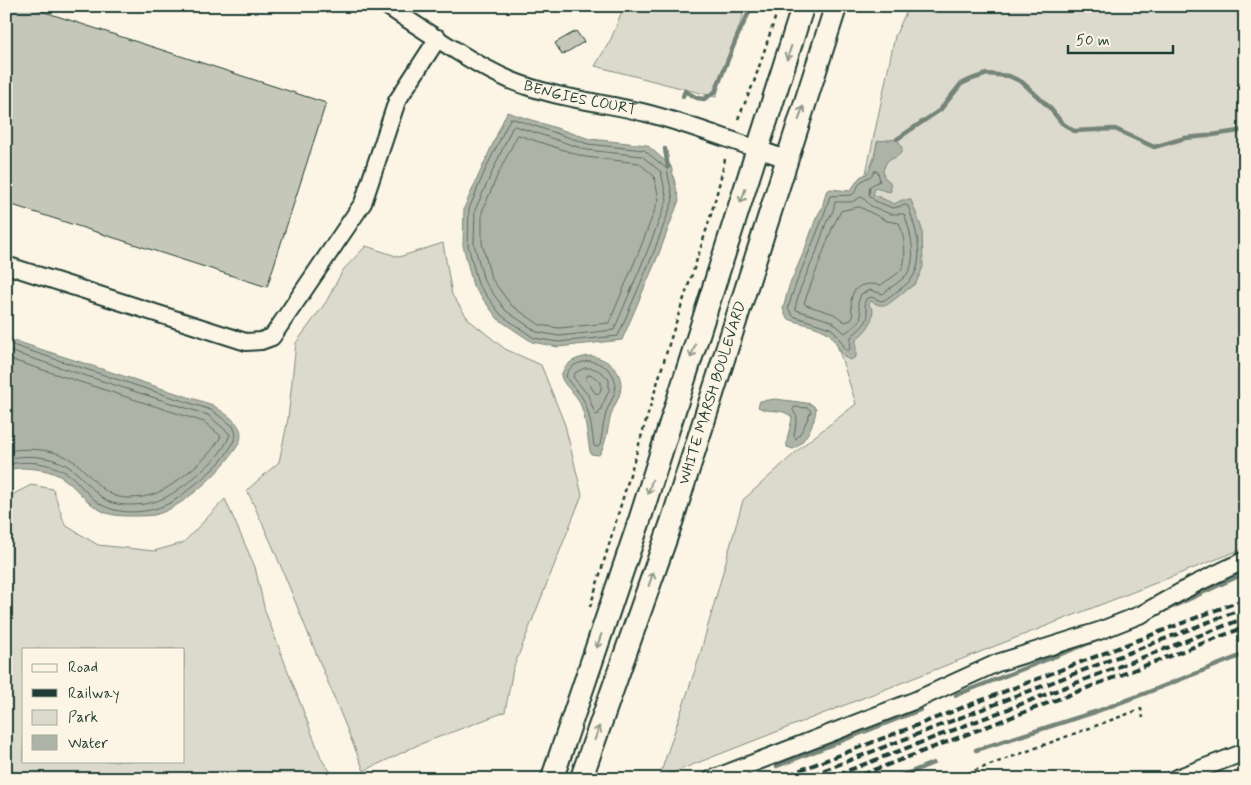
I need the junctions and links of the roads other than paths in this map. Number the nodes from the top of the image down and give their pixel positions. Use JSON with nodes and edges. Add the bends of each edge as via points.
{"nodes":[{"id":1,"x":387,"y":6,"type":"edge"},
{"id":2,"x":804,"y":6,"type":"edge"},
{"id":3,"x":836,"y":6,"type":"edge"},
{"id":4,"x":438,"y":38,"type":"junction"},
{"id":5,"x":758,"y":150,"type":"junction"},
{"id":6,"x":787,"y":159,"type":"junction"},
{"id":7,"x":6,"y":265,"type":"edge"},
{"id":8,"x":1245,"y":560,"type":"edge"},
{"id":9,"x":1245,"y":752,"type":"edge"},
{"id":10,"x":552,"y":779,"type":"edge"},
{"id":11,"x":581,"y":779,"type":"edge"},
{"id":12,"x":712,"y":779,"type":"edge"},
{"id":13,"x":1174,"y":779,"type":"edge"}],
"edges":[{"from":1,"to":4,"type":"street","name":"BENGIES COURT"},
{"from":2,"to":5,"type":"main road","name":"WHITE MARSH BOULEVARD","one_way":true},
{"from":6,"to":3,"type":"main road","name":"WHITE MARSH BOULEVARD","one_way":true},
{"from":4,"to":5,"type":"street","name":"BENGIES COURT","via":[[493,71],[530,87],[670,120]]},
{"from":4,"to":7,"type":"street","via":[[397,101],[363,203],[272,337],[246,342]]},
{"from":5,"to":6,"type":"street","name":"BENGIES COURT"},
{"from":5,"to":10,"type":"main road","name":"WHITE MARSH BOULEVARD","one_way":true,"via":[[639,522]]},
{"from":11,"to":6,"type":"main road","name":"WHITE MARSH BOULEVARD","one_way":true,"via":[[672,521]]},
{"from":8,"to":12,"type":"street","via":[[1099,631],[997,663],[916,700]]},
{"from":9,"to":13,"type":"street"}]}
